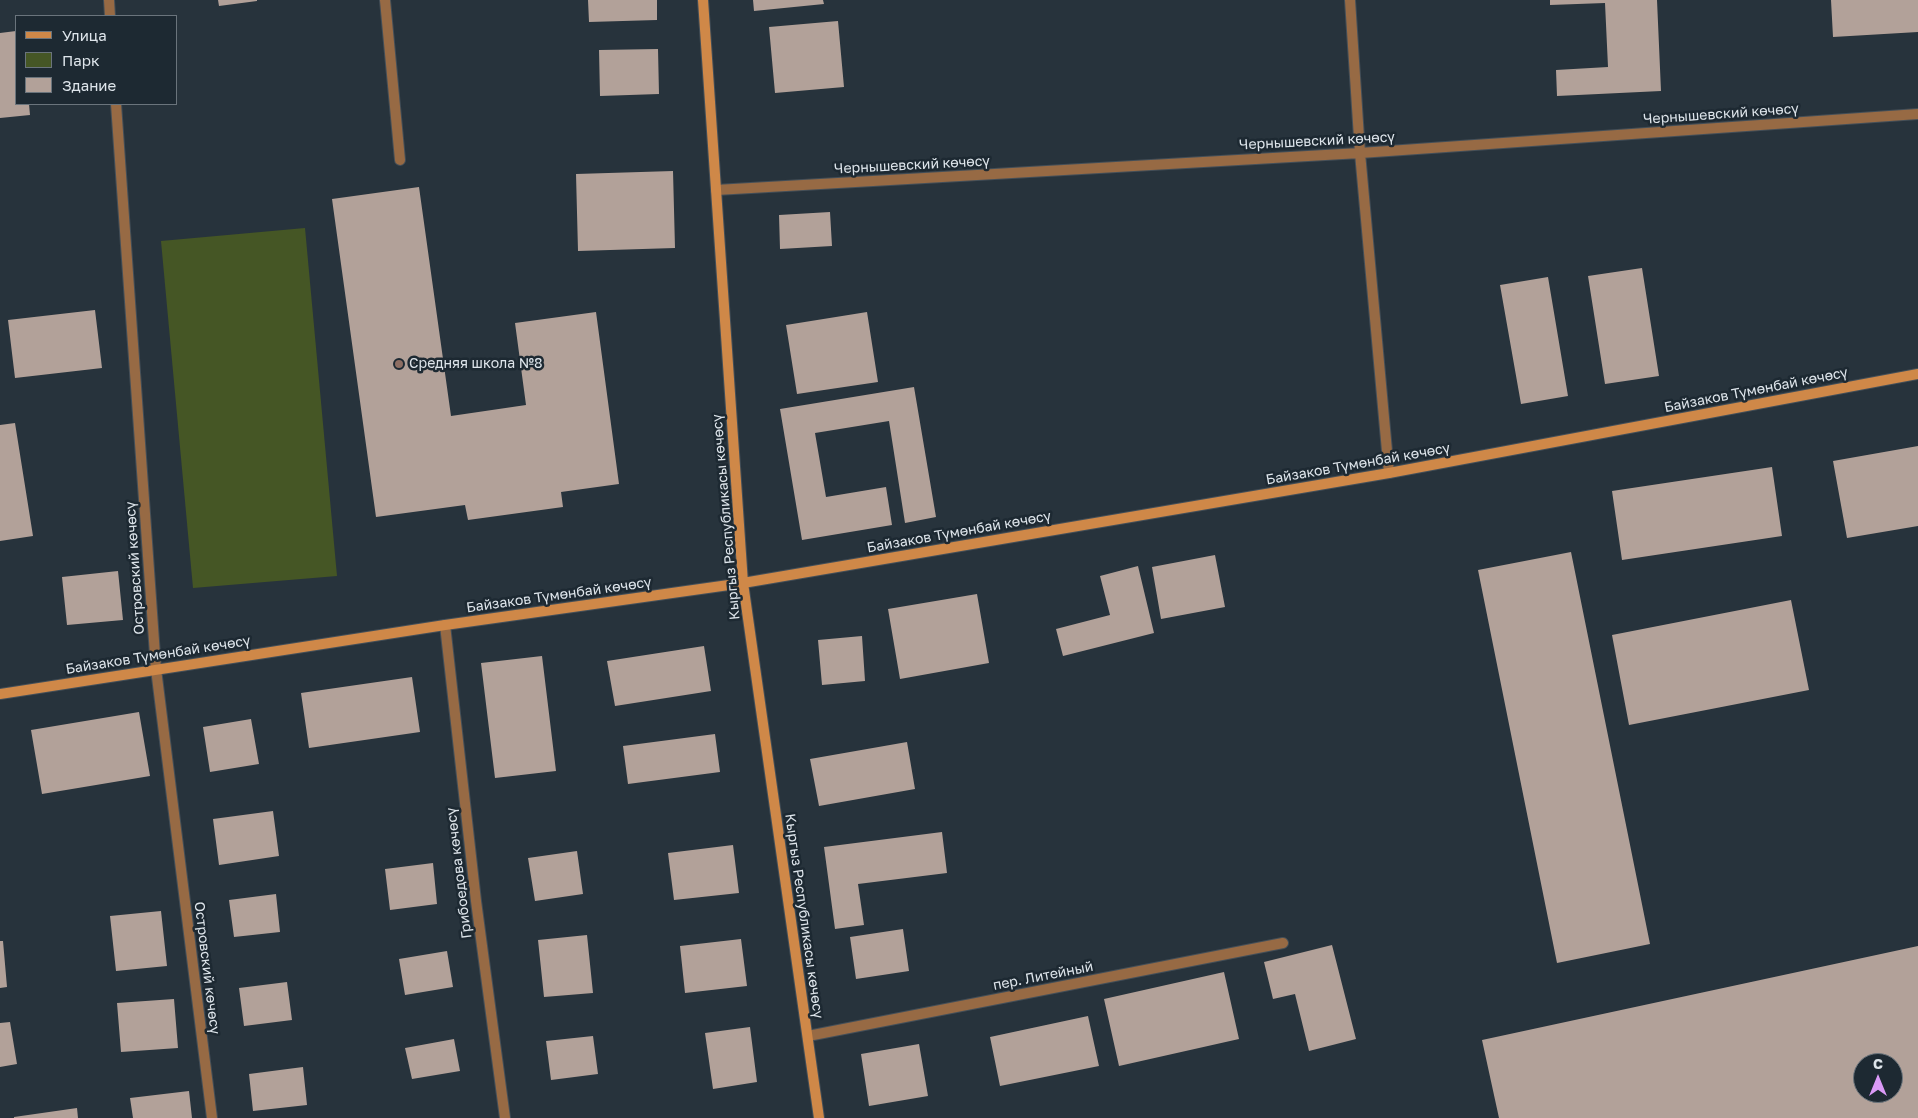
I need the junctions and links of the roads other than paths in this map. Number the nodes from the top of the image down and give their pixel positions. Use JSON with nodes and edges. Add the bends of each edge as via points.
{"nodes":[{"id":1,"x":109,"y":0,"type":"edge"},
{"id":2,"x":385,"y":0,"type":"edge"},
{"id":3,"x":703,"y":0,"type":"edge"},
{"id":4,"x":1350,"y":0,"type":"edge"},
{"id":5,"x":110,"y":15,"type":"edge"},
{"id":6,"x":116,"y":105,"type":"edge"},
{"id":7,"x":1918,"y":114,"type":"edge"},
{"id":8,"x":1360,"y":153,"type":"junction"},
{"id":9,"x":400,"y":160,"type":"dead end"},
{"id":10,"x":716,"y":190,"type":"junction"},
{"id":11,"x":1918,"y":374,"type":"edge"},
{"id":12,"x":1389,"y":473,"type":"junction"},
{"id":13,"x":743,"y":583,"type":"junction"},
{"id":14,"x":445,"y":625,"type":"junction"},
{"id":15,"x":156,"y":669,"type":"junction"},
{"id":16,"x":0,"y":694,"type":"edge"},
{"id":17,"x":1283,"y":943,"type":"dead end"},
{"id":18,"x":808,"y":1036,"type":"junction"},
{"id":19,"x":212,"y":1118,"type":"edge"},
{"id":20,"x":505,"y":1118,"type":"edge"},
{"id":21,"x":819,"y":1118,"type":"edge"}],
"edges":[{"from":1,"to":5,"type":"street"},
{"from":2,"to":9,"type":"street"},
{"from":3,"to":10,"type":"main road","name":"Кыргыз Республикасы көчөсү"},
{"from":4,"to":8,"type":"street"},
{"from":6,"to":15,"type":"street","name":"Островский көчөсү"},
{"from":7,"to":8,"type":"street","name":"Чернышевский көчөсү"},
{"from":8,"to":10,"type":"street","name":"Чернышевский көчөсү"},
{"from":8,"to":12,"type":"street"},
{"from":10,"to":13,"type":"main road","name":"Кыргыз Республикасы көчөсү"},
{"from":11,"to":12,"type":"main road","name":"Байзаков Түмөнбай көчөсү"},
{"from":12,"to":13,"type":"main road","name":"Байзаков Түмөнбай көчөсү"},
{"from":13,"to":14,"type":"main road","name":"Байзаков Түмөнбай көчөсү"},
{"from":13,"to":18,"type":"main road","name":"Кыргыз Республикасы көчөсү"},
{"from":14,"to":15,"type":"main road","name":"Байзаков Түмөнбай көчөсү"},
{"from":14,"to":20,"type":"street","name":"Грибоедова көчөсү","via":[[476,902]]},
{"from":15,"to":16,"type":"main road","name":"Байзаков Түмөнбай көчөсү"},
{"from":15,"to":19,"type":"street","name":"Островский көчөсү"},
{"from":17,"to":18,"type":"street","name":"пер. Литейный"},
{"from":18,"to":21,"type":"main road","name":"Кыргыз Республикасы көчөсү"}]}
